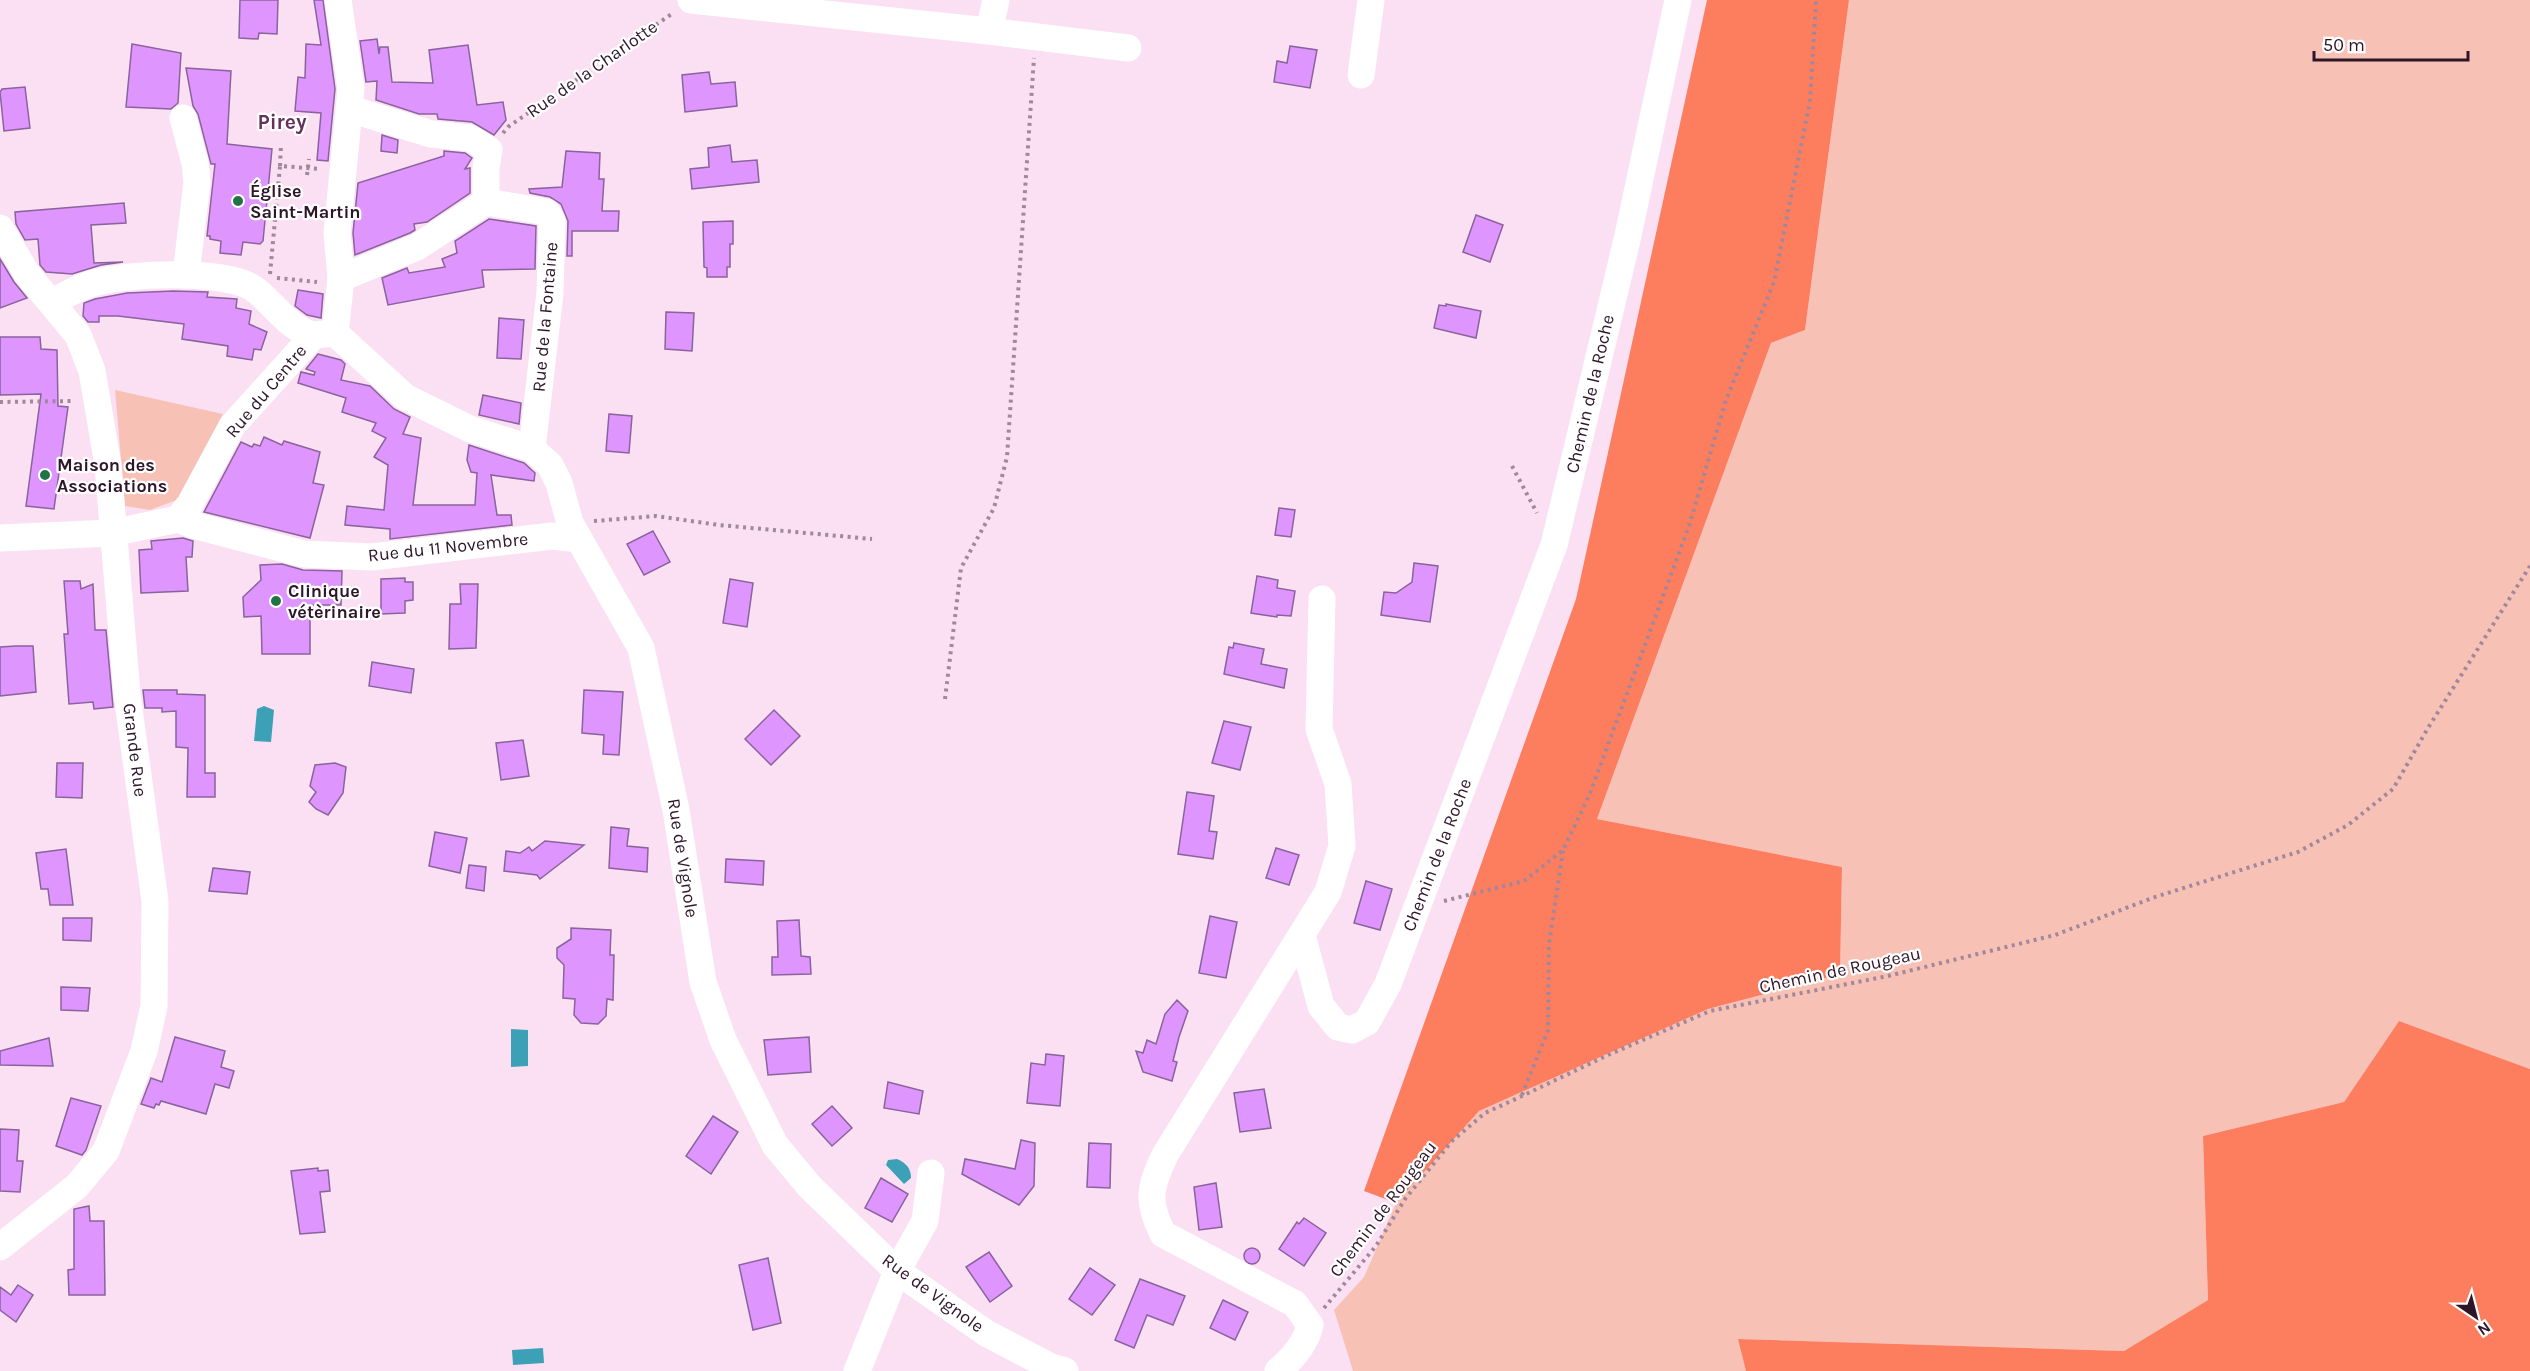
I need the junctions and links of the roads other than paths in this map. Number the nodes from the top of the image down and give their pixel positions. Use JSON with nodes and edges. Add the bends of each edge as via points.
{"nodes":[{"id":1,"x":338,"y":0,"type":"edge"},
{"id":2,"x":691,"y":0,"type":"edge"},
{"id":3,"x":996,"y":0,"type":"edge"},
{"id":4,"x":1371,"y":0,"type":"edge"},
{"id":5,"x":1678,"y":0,"type":"edge"},
{"id":6,"x":989,"y":31,"type":"junction"},
{"id":7,"x":1128,"y":48,"type":"dead end"},
{"id":8,"x":1361,"y":75,"type":"dead end"},
{"id":9,"x":350,"y":110,"type":"junction"},
{"id":10,"x":183,"y":118,"type":"dead end"},
{"id":11,"x":486,"y":202,"type":"junction"},
{"id":12,"x":0,"y":228,"type":"edge"},
{"id":13,"x":186,"y":275,"type":"junction"},
{"id":14,"x":341,"y":278,"type":"junction"},
{"id":15,"x":52,"y":302,"type":"junction"},
{"id":16,"x":325,"y":334,"type":"junction"},
{"id":17,"x":532,"y":449,"type":"junction"},
{"id":18,"x":178,"y":519,"type":"junction"},
{"id":19,"x":575,"y":531,"type":"junction"},
{"id":20,"x":112,"y":533,"type":"junction"},
{"id":21,"x":0,"y":538,"type":"edge"},
{"id":22,"x":1322,"y":599,"type":"dead end"},
{"id":23,"x":1302,"y":935,"type":"junction"},
{"id":24,"x":931,"y":1173,"type":"dead end"},
{"id":25,"x":0,"y":1247,"type":"edge"},
{"id":26,"x":897,"y":1271,"type":"junction"},
{"id":27,"x":857,"y":1371,"type":"edge"},
{"id":28,"x":1065,"y":1371,"type":"edge"},
{"id":29,"x":1278,"y":1371,"type":"edge"}],
"edges":[{"from":1,"to":9,"type":"street","via":[[351,89]]},
{"from":2,"to":6,"type":"street"},
{"from":3,"to":6,"type":"street"},
{"from":4,"to":8,"type":"street"},
{"from":5,"to":23,"type":"street","name":"Chemin de la Roche","via":[[1627,240],[1554,546],[1417,907],[1377,1008],[1367,1022],[1353,1030],[1338,1027],[1321,1005]]},
{"from":6,"to":7,"type":"street"},
{"from":9,"to":11,"type":"street","via":[[432,134],[470,138],[489,150]]},
{"from":9,"to":14,"type":"street","via":[[337,233]]},
{"from":10,"to":13,"type":"street","via":[[197,182]]},
{"from":11,"to":14,"type":"street","via":[[417,247]]},
{"from":11,"to":17,"type":"street","name":"Rue de la Fontaine","via":[[547,212],[552,221],[550,293]]},
{"from":12,"to":15,"type":"street","name":"Grande Rue","via":[[27,274]]},
{"from":13,"to":15,"type":"street","name":"Rue de Vignole","via":[[92,283]]},
{"from":13,"to":16,"type":"street","name":"Rue de Vignole","via":[[245,284],[297,328]]},
{"from":14,"to":16,"type":"street"},
{"from":15,"to":20,"type":"street","name":"Grande Rue","via":[[78,335],[92,370],[108,465]]},
{"from":16,"to":17,"type":"street","name":"Rue de Vignole","via":[[405,398],[470,429]]},
{"from":16,"to":18,"type":"street","name":"Rue du Centre","via":[[232,426]]},
{"from":17,"to":19,"type":"street","name":"Rue de Vignole","via":[[549,465],[559,483]]},
{"from":18,"to":19,"type":"street","name":"Rue du 11 Novembre","via":[[304,554],[372,557]]},
{"from":18,"to":20,"type":"street"},
{"from":19,"to":26,"type":"street","name":"Rue de Vignole","via":[[641,648],[676,810],[703,981],[723,1040],[775,1145],[810,1187]]},
{"from":20,"to":21,"type":"street"},
{"from":20,"to":25,"type":"street","name":"Grande Rue","via":[[127,693],[154,901],[154,1006],[144,1051],[106,1150],[77,1186]]},
{"from":22,"to":23,"type":"street","via":[[1319,729],[1338,784],[1342,846],[1328,892]]},
{"from":23,"to":29,"type":"street","via":[[1152,1182],[1153,1214],[1163,1234],[1295,1304],[1310,1325],[1308,1336]]},
{"from":24,"to":26,"type":"street","via":[[925,1221]]},
{"from":26,"to":27,"type":"street"},
{"from":26,"to":28,"type":"street","name":"Rue de Vignole","via":[[986,1333]]}]}
